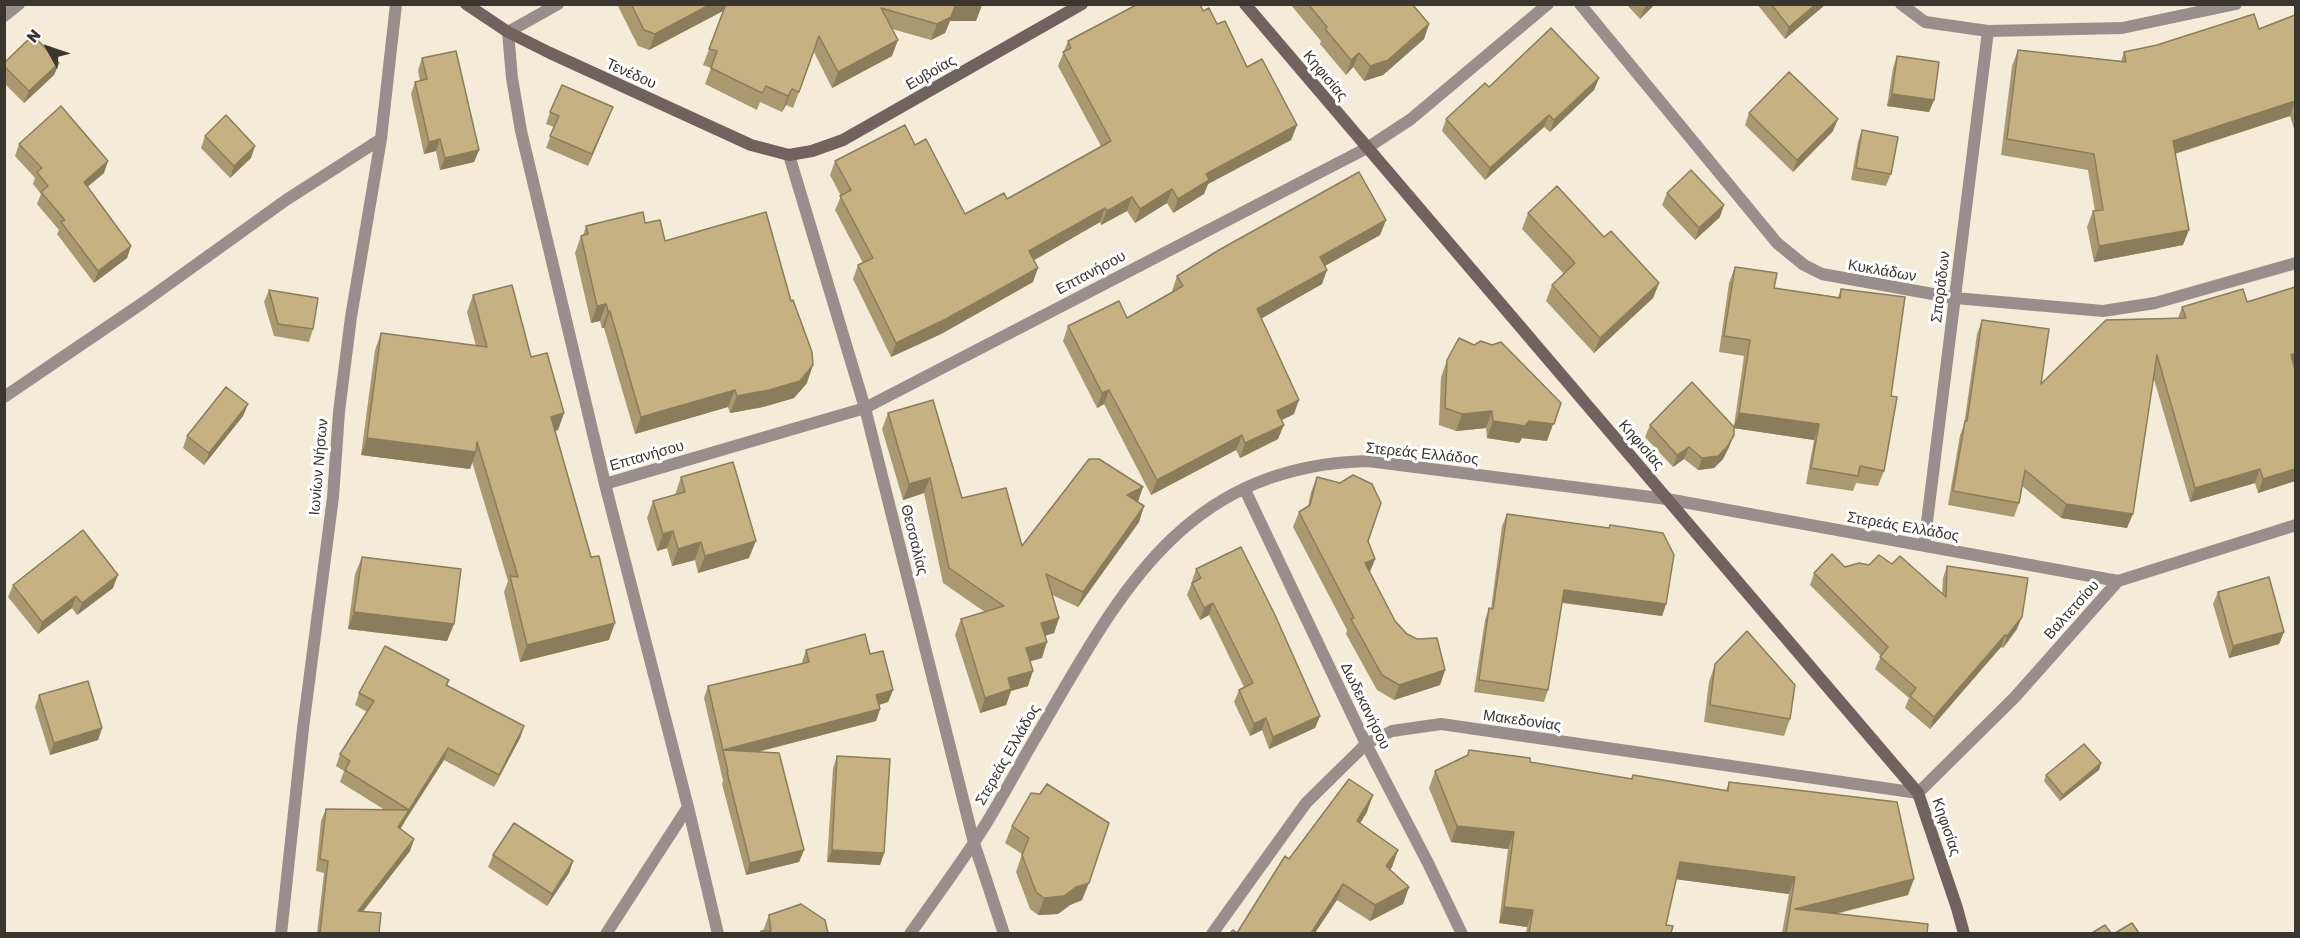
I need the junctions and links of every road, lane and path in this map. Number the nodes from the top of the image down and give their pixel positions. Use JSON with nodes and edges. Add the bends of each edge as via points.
{"nodes":[{"id":1,"x":18,"y":4,"type":"edge"},
{"id":2,"x":396,"y":4,"type":"edge"},
{"id":3,"x":466,"y":4,"type":"edge"},
{"id":4,"x":558,"y":4,"type":"edge"},
{"id":5,"x":1082,"y":4,"type":"edge"},
{"id":6,"x":1245,"y":4,"type":"edge"},
{"id":7,"x":1548,"y":4,"type":"edge"},
{"id":8,"x":1580,"y":4,"type":"edge"},
{"id":9,"x":1900,"y":4,"type":"edge"},
{"id":10,"x":2236,"y":4,"type":"edge"},
{"id":11,"x":4,"y":16,"type":"edge"},
{"id":12,"x":1988,"y":31,"type":"junction"},
{"id":13,"x":508,"y":32,"type":"junction"},
{"id":14,"x":381,"y":138,"type":"junction"},
{"id":15,"x":1367,"y":148,"type":"junction"},
{"id":16,"x":789,"y":155,"type":"junction"},
{"id":17,"x":2295,"y":263,"type":"edge"},
{"id":18,"x":1955,"y":298,"type":"junction"},
{"id":19,"x":4,"y":397,"type":"edge"},
{"id":20,"x":866,"y":408,"type":"junction"},
{"id":21,"x":605,"y":484,"type":"junction"},
{"id":22,"x":1245,"y":490,"type":"junction"},
{"id":23,"x":1667,"y":499,"type":"junction"},
{"id":24,"x":2295,"y":525,"type":"edge"},
{"id":25,"x":1924,"y":546,"type":"junction"},
{"id":26,"x":2118,"y":581,"type":"junction"},
{"id":27,"x":1366,"y":744,"type":"junction"},
{"id":28,"x":1918,"y":793,"type":"junction"},
{"id":29,"x":688,"y":807,"type":"junction"},
{"id":30,"x":974,"y":843,"type":"junction"},
{"id":31,"x":280,"y":933,"type":"edge"},
{"id":32,"x":606,"y":933,"type":"edge"},
{"id":33,"x":718,"y":933,"type":"edge"},
{"id":34,"x":910,"y":933,"type":"edge"},
{"id":35,"x":1004,"y":933,"type":"edge"},
{"id":36,"x":1212,"y":933,"type":"edge"},
{"id":37,"x":1462,"y":933,"type":"edge"},
{"id":38,"x":1964,"y":933,"type":"edge"}],
"edges":[{"from":1,"to":11,"type":"street"},
{"from":2,"to":14,"type":"street","name":"Ιωνίων Νήσων"},
{"from":3,"to":13,"type":"street","name":"Τενέδου"},
{"from":4,"to":13,"type":"street"},
{"from":5,"to":16,"type":"street","name":"Ευβοίας","via":[[843,140]]},
{"from":6,"to":15,"type":"street","name":"Κηφισίας"},
{"from":7,"to":15,"type":"street","name":"Επτανήσου","via":[[1411,120]]},
{"from":8,"to":18,"type":"street","name":"Κυκλάδων","via":[[1777,243],[1804,266],[1850,281]]},
{"from":9,"to":12,"type":"street","via":[[1925,22]]},
{"from":10,"to":12,"type":"street","via":[[2122,28]]},
{"from":12,"to":18,"type":"street","name":"Σποράδων"},
{"from":13,"to":16,"type":"street","name":"Τενέδου","via":[[751,145]]},
{"from":13,"to":21,"type":"street","via":[[521,131]]},
{"from":14,"to":19,"type":"street"},
{"from":14,"to":31,"type":"street","name":"Ιωνίων Νήσων","via":[[349,329],[333,497]]},
{"from":15,"to":20,"type":"street","name":"Επτανήσου"},
{"from":15,"to":23,"type":"street","name":"Κηφισίας"},
{"from":16,"to":20,"type":"street","name":"Θεσσαλίας"},
{"from":17,"to":18,"type":"street","name":"Κυκλάδων","via":[[2155,303],[2103,310]]},
{"from":18,"to":25,"type":"street","name":"Σποράδων"},
{"from":20,"to":21,"type":"street","name":"Επτανήσου"},
{"from":20,"to":30,"type":"street","name":"Θεσσαλίας"},
{"from":21,"to":29,"type":"street"},
{"from":22,"to":23,"type":"street","name":"Στερεάς Ελλάδος","via":[[1268,477],[1299,468],[1368,461]]},
{"from":22,"to":27,"type":"street","name":"Δωδεκανήσου"},
{"from":22,"to":30,"type":"street","name":"Στερεάς Ελλάδος","via":[[1200,513],[1135,580],[1103,623]]},
{"from":23,"to":25,"type":"street","name":"Στερεάς Ελλάδος"},
{"from":23,"to":28,"type":"street","name":"Κηφισίας"},
{"from":24,"to":26,"type":"street","name":"Βαλτετσίου"},
{"from":25,"to":26,"type":"street","name":"Στερεάς Ελλάδος"},
{"from":26,"to":28,"type":"street","name":"Βαλτετσίου","via":[[2015,697]]},
{"from":27,"to":28,"type":"street","name":"Μακεδονίας","via":[[1392,731],[1441,724]]},
{"from":27,"to":36,"type":"street","name":"Μακεδονίας","via":[[1306,803]]},
{"from":27,"to":37,"type":"street","name":"Δωδεκανήσου"},
{"from":28,"to":38,"type":"street","name":"Κηφισίας"},
{"from":29,"to":32,"type":"street"},
{"from":29,"to":33,"type":"street"},
{"from":30,"to":34,"type":"street","name":"Στερεάς Ελλάδος"},
{"from":30,"to":35,"type":"street","name":"Θεσσαλίας"}]}
